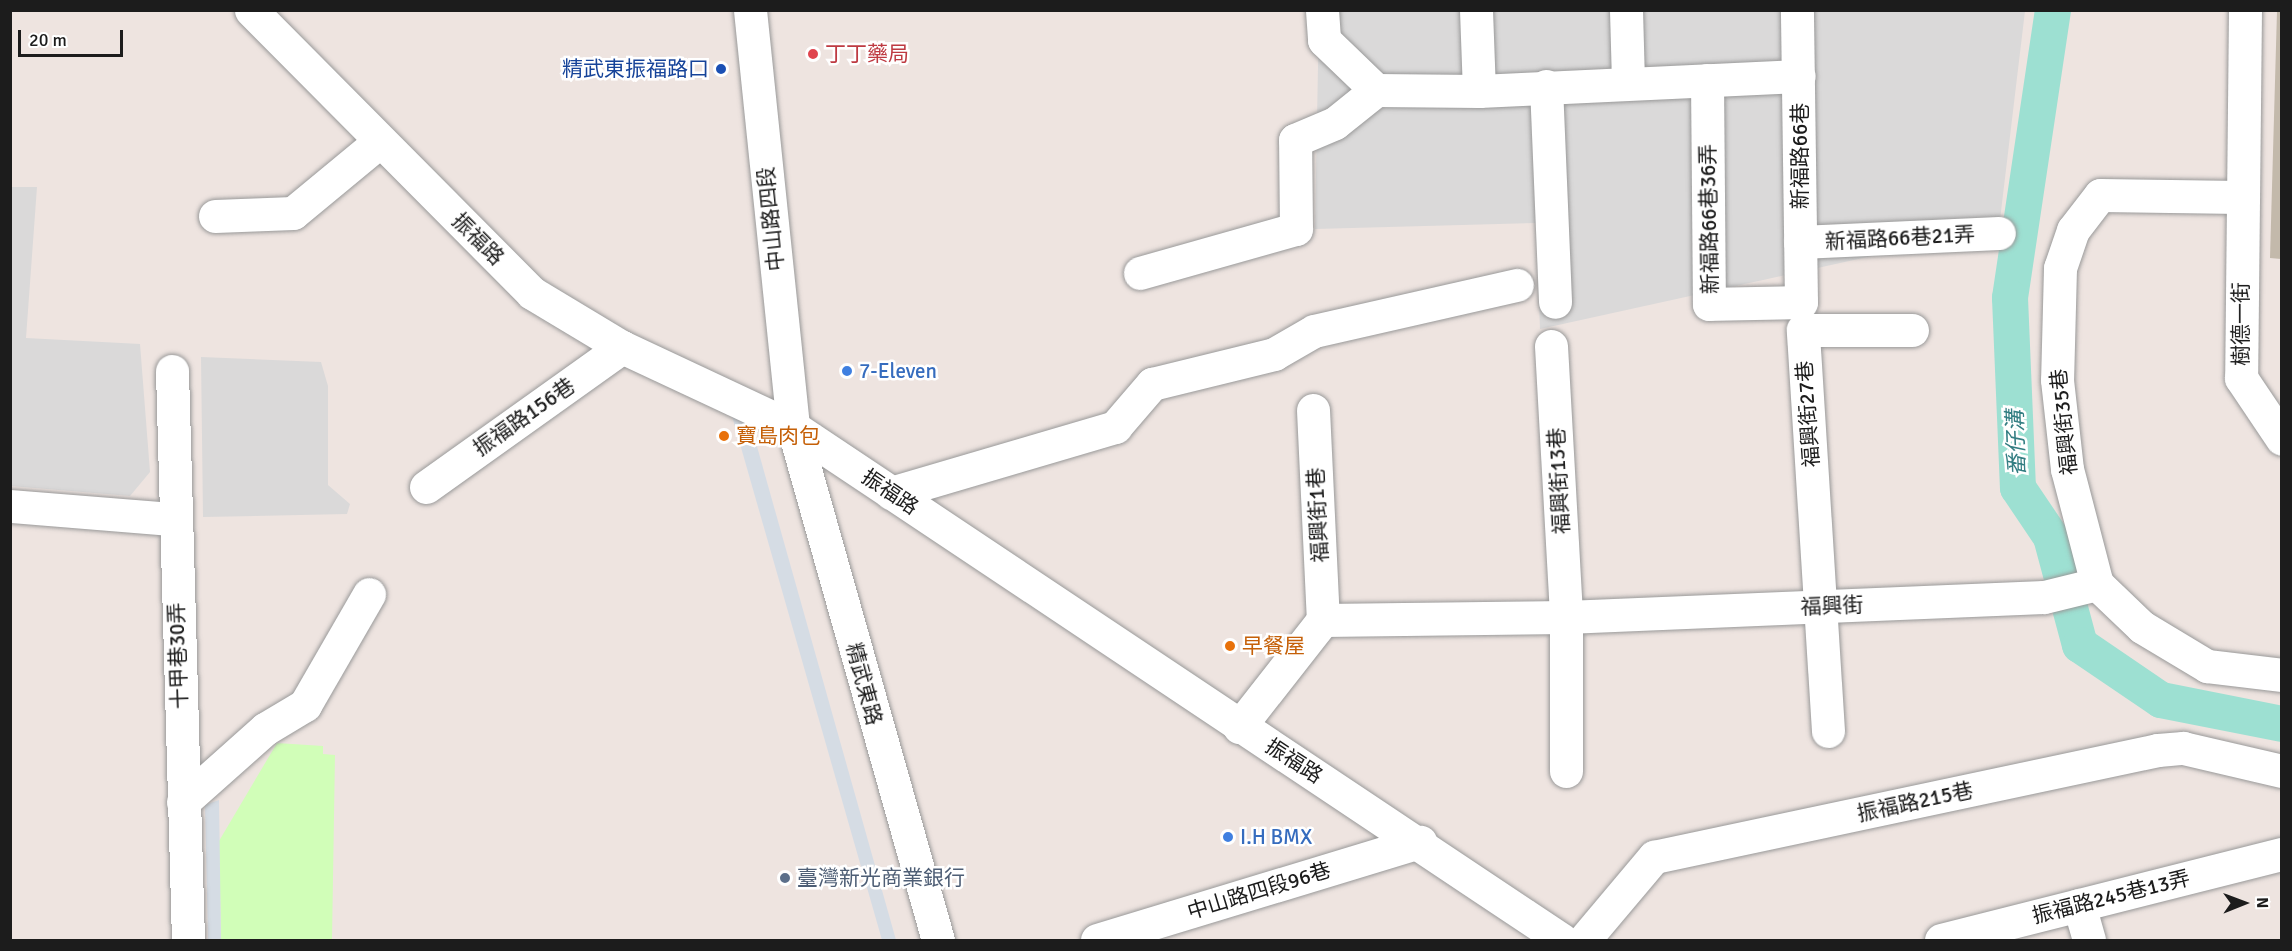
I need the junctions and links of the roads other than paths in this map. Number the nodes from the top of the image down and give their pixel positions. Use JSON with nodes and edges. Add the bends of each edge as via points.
{"nodes":[{"id":1,"x":251,"y":10,"type":"edge"},
{"id":2,"x":750,"y":10,"type":"edge"},
{"id":3,"x":1322,"y":10,"type":"edge"},
{"id":4,"x":1476,"y":10,"type":"edge"},
{"id":5,"x":1626,"y":10,"type":"edge"},
{"id":6,"x":1797,"y":10,"type":"edge"},
{"id":7,"x":2245,"y":10,"type":"edge"},
{"id":8,"x":1799,"y":76,"type":"junction"},
{"id":9,"x":1707,"y":80,"type":"junction"},
{"id":10,"x":1628,"y":83,"type":"junction"},
{"id":11,"x":1546,"y":86,"type":"junction"},
{"id":12,"x":1376,"y":90,"type":"junction"},
{"id":13,"x":1479,"y":91,"type":"junction"},
{"id":14,"x":380,"y":141,"type":"junction"},
{"id":15,"x":2240,"y":197,"type":"junction"},
{"id":16,"x":215,"y":216,"type":"dead end"},
{"id":17,"x":1999,"y":233,"type":"dead end"},
{"id":18,"x":1800,"y":242,"type":"junction"},
{"id":19,"x":1140,"y":273,"type":"dead end"},
{"id":20,"x":1517,"y":285,"type":"dead end"},
{"id":21,"x":1555,"y":302,"type":"dead end"},
{"id":22,"x":1801,"y":302,"type":"joint"},
{"id":23,"x":1912,"y":330,"type":"dead end"},
{"id":24,"x":1551,"y":346,"type":"dead end"},
{"id":25,"x":622,"y":347,"type":"junction"},
{"id":26,"x":172,"y":371,"type":"dead end"},
{"id":27,"x":1313,"y":410,"type":"dead end"},
{"id":28,"x":793,"y":427,"type":"junction"},
{"id":29,"x":2282,"y":439,"type":"edge"},
{"id":30,"x":426,"y":487,"type":"dead end"},
{"id":31,"x":891,"y":492,"type":"junction"},
{"id":32,"x":10,"y":506,"type":"edge"},
{"id":33,"x":173,"y":519,"type":"junction"},
{"id":34,"x":2097,"y":584,"type":"junction"},
{"id":35,"x":369,"y":594,"type":"dead end"},
{"id":36,"x":1820,"y":606,"type":"junction"},
{"id":37,"x":1566,"y":617,"type":"junction"},
{"id":38,"x":1323,"y":620,"type":"junction"},
{"id":39,"x":2282,"y":675,"type":"edge"},
{"id":40,"x":1239,"y":727,"type":"junction"},
{"id":41,"x":1828,"y":731,"type":"dead end"},
{"id":42,"x":1566,"y":771,"type":"dead end"},
{"id":43,"x":2282,"y":771,"type":"edge"},
{"id":44,"x":183,"y":802,"type":"junction"},
{"id":45,"x":1420,"y":842,"type":"junction"},
{"id":46,"x":2282,"y":854,"type":"edge"},
{"id":47,"x":2079,"y":905,"type":"junction"},
{"id":48,"x":188,"y":940,"type":"edge"},
{"id":49,"x":938,"y":940,"type":"edge"},
{"id":50,"x":1097,"y":940,"type":"edge"},
{"id":51,"x":1562,"y":940,"type":"edge"},
{"id":52,"x":1584,"y":940,"type":"edge"},
{"id":53,"x":1941,"y":940,"type":"edge"},
{"id":54,"x":2089,"y":940,"type":"edge"}],
"edges":[{"from":1,"to":14,"type":"street","name":"振福路"},
{"from":2,"to":28,"type":"street","name":"中山路四段"},
{"from":3,"to":12,"type":"street","via":[[1324,40]]},
{"from":4,"to":13,"type":"street"},
{"from":5,"to":10,"type":"street"},
{"from":6,"to":8,"type":"street","name":"新福路66巷"},
{"from":7,"to":15,"type":"street","name":"樹德一街"},
{"from":8,"to":9,"type":"street"},
{"from":8,"to":18,"type":"street","name":"新福路66巷"},
{"from":9,"to":10,"type":"street"},
{"from":9,"to":22,"type":"street","name":"新福路66巷36弄","via":[[1709,304]]},
{"from":10,"to":11,"type":"street"},
{"from":11,"to":13,"type":"street"},
{"from":11,"to":21,"type":"street"},
{"from":12,"to":13,"type":"street"},
{"from":12,"to":19,"type":"street","via":[[1335,123],[1295,140],[1296,229]]},
{"from":14,"to":16,"type":"street","via":[[293,213]]},
{"from":14,"to":25,"type":"street","name":"振福路","via":[[532,293]]},
{"from":15,"to":29,"type":"street","name":"樹德一街","via":[[2241,378]]},
{"from":15,"to":34,"type":"street","name":"福興街35巷","via":[[2100,195],[2073,230],[2060,268],[2056,380],[2067,469]]},
{"from":17,"to":18,"type":"street","name":"新福路66巷21弄"},
{"from":18,"to":22,"type":"street","name":"新福路66巷"},
{"from":20,"to":31,"type":"street","via":[[1314,331],[1274,354],[1152,384],[1115,427]]},
{"from":23,"to":36,"type":"street","name":"福興街27巷","via":[[1803,330]]},
{"from":24,"to":37,"type":"street","name":"福興街13巷"},
{"from":25,"to":28,"type":"street","name":"振福路"},
{"from":25,"to":30,"type":"street","name":"振福路156巷"},
{"from":26,"to":33,"type":"street","name":"十甲巷30弄"},
{"from":27,"to":38,"type":"street","name":"福興街1巷"},
{"from":28,"to":31,"type":"street","name":"振福路"},
{"from":28,"to":49,"type":"street","name":"精武東路"},
{"from":31,"to":40,"type":"street","name":"振福路"},
{"from":32,"to":33,"type":"street"},
{"from":33,"to":44,"type":"street","name":"十甲巷30弄"},
{"from":34,"to":36,"type":"street","name":"福興街","via":[[2044,597]]},
{"from":34,"to":39,"type":"street","via":[[2142,627],[2207,666]]},
{"from":35,"to":44,"type":"street","via":[[304,705],[266,729]]},
{"from":36,"to":37,"type":"street","name":"福興街"},
{"from":36,"to":41,"type":"street"},
{"from":37,"to":38,"type":"street","name":"福興街"},
{"from":37,"to":42,"type":"street"},
{"from":38,"to":40,"type":"street"},
{"from":40,"to":45,"type":"street","name":"振福路"},
{"from":43,"to":52,"type":"street","name":"振福路215巷","via":[[2182,748],[2158,750],[1654,857]]},
{"from":44,"to":48,"type":"street","name":"十甲巷30弄"},
{"from":45,"to":50,"type":"street","name":"中山路四段96巷"},
{"from":45,"to":51,"type":"street","name":"振福路"},
{"from":46,"to":47,"type":"street","name":"振福路245巷13弄"},
{"from":47,"to":53,"type":"street","name":"振福路245巷13弄"},
{"from":47,"to":54,"type":"street"}]}
